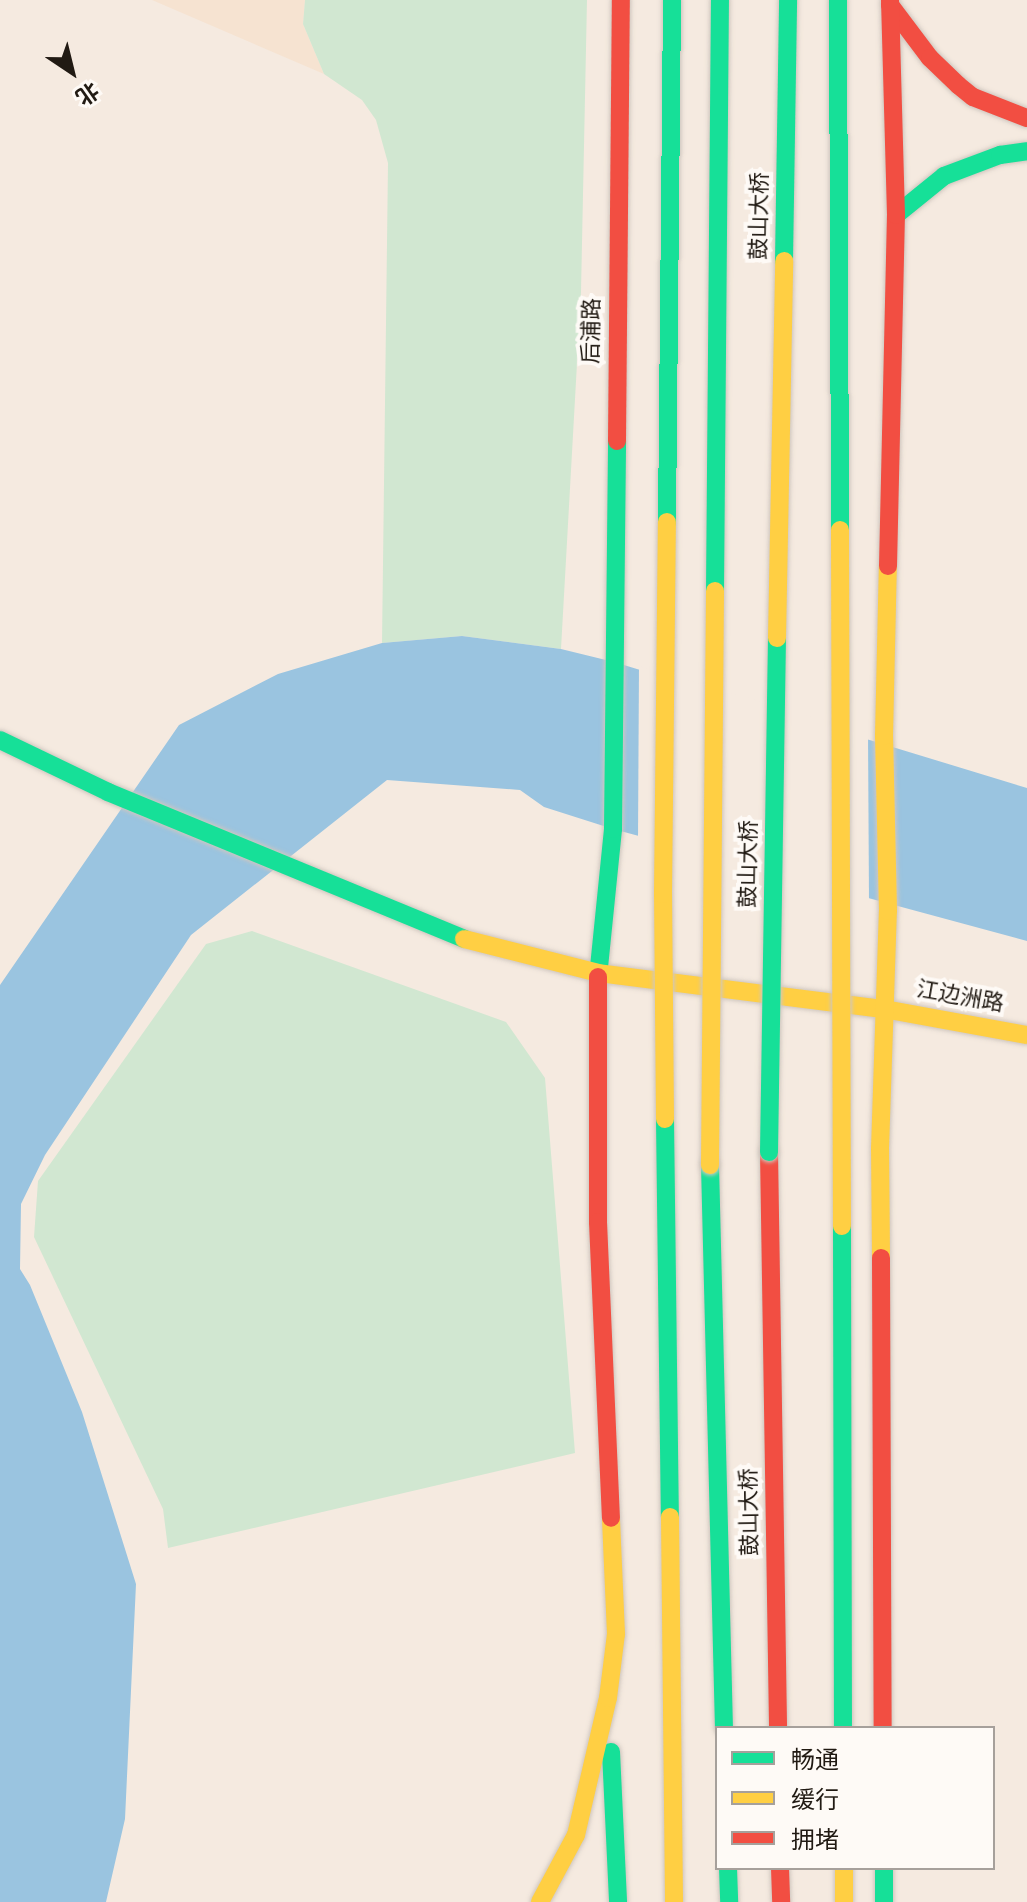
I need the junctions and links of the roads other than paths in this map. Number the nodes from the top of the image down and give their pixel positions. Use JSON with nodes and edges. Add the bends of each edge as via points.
{"nodes":[{"id":1,"x":621,"y":0,"type":"edge"},
{"id":2,"x":672,"y":0,"type":"edge"},
{"id":3,"x":720,"y":0,"type":"edge"},
{"id":4,"x":788,"y":0,"type":"edge"},
{"id":5,"x":838,"y":0,"type":"edge"},
{"id":6,"x":890,"y":2,"type":"edge"},
{"id":7,"x":1027,"y":118,"type":"edge"},
{"id":8,"x":1027,"y":151,"type":"edge"},
{"id":9,"x":896,"y":215,"type":"junction"},
{"id":10,"x":0,"y":740,"type":"edge"},
{"id":11,"x":598,"y":973,"type":"junction"},
{"id":12,"x":884,"y":1009,"type":"junction"},
{"id":13,"x":1027,"y":1035,"type":"edge"},
{"id":14,"x":608,"y":1698,"type":"junction"},
{"id":15,"x":724,"y":1726,"type":"edge"},
{"id":16,"x":778,"y":1726,"type":"edge"},
{"id":17,"x":843,"y":1726,"type":"edge"},
{"id":18,"x":883,"y":1726,"type":"edge"},
{"id":19,"x":728,"y":1870,"type":"edge"},
{"id":20,"x":780,"y":1870,"type":"edge"},
{"id":21,"x":844,"y":1870,"type":"edge"},
{"id":22,"x":884,"y":1870,"type":"edge"},
{"id":23,"x":540,"y":1902,"type":"edge"},
{"id":24,"x":618,"y":1902,"type":"edge"},
{"id":25,"x":674,"y":1902,"type":"edge"},
{"id":26,"x":729,"y":1902,"type":"edge"},
{"id":27,"x":781,"y":1902,"type":"edge"},
{"id":28,"x":844,"y":1902,"type":"edge"},
{"id":29,"x":884,"y":1902,"type":"edge"}],
"edges":[{"from":1,"to":11,"type":"main road","name":"后浦路","via":[[613,829]]},
{"from":2,"to":25,"type":"main road","bridge":true,"via":[[663,894]]},
{"from":3,"to":15,"type":"main road","name":"鼓山大桥","bridge":true,"via":[[710,1165]]},
{"from":4,"to":16,"type":"main road","name":"鼓山大桥","bridge":true,"via":[[769,1152]]},
{"from":5,"to":17,"type":"main road","bridge":true},
{"from":6,"to":7,"type":"main road","via":[[930,58],[958,85]]},
{"from":6,"to":9,"type":"main road"},
{"from":8,"to":9,"type":"main road","via":[[944,176]]},
{"from":9,"to":12,"type":"main road","via":[[884,736]]},
{"from":10,"to":11,"type":"main road","name":"江边洲路","via":[[296,874],[446,934]]},
{"from":11,"to":12,"type":"main road","name":"江边洲路"},
{"from":11,"to":14,"type":"main road","name":"后浦路","via":[[598,1222],[616,1634]]},
{"from":12,"to":13,"type":"main road","name":"江边洲路"},
{"from":12,"to":18,"type":"main road"},
{"from":14,"to":23,"type":"main road","via":[[576,1835]]},
{"from":14,"to":24,"type":"main road"},
{"from":19,"to":26,"type":"main road"},
{"from":20,"to":27,"type":"main road"},
{"from":21,"to":28,"type":"main road"},
{"from":22,"to":29,"type":"main road"}]}
